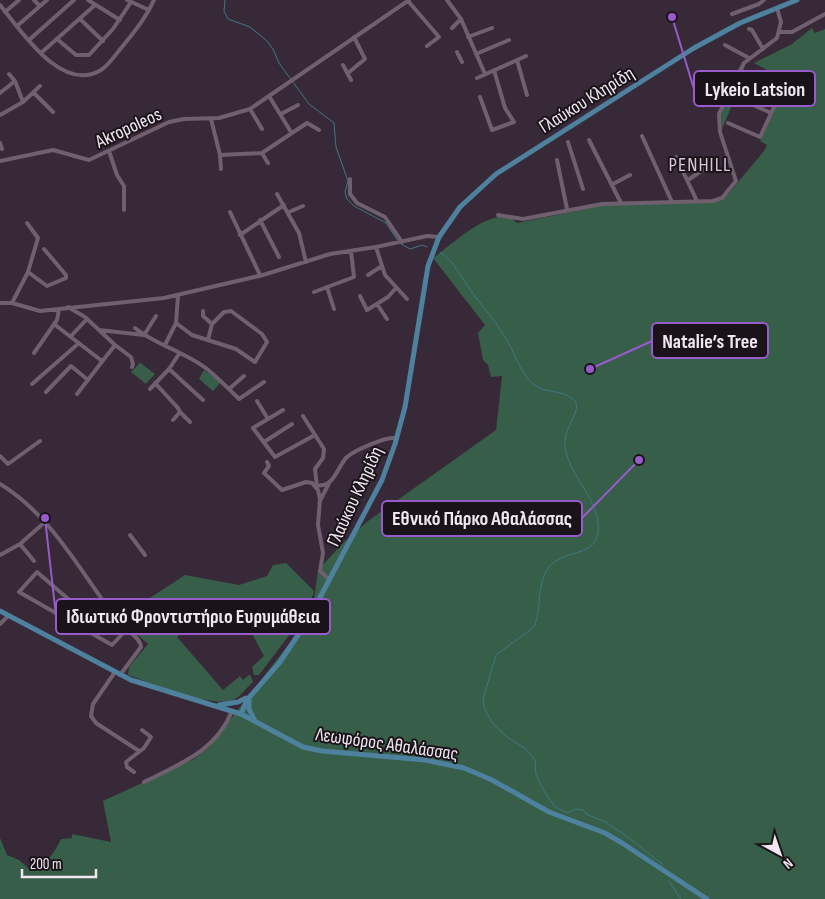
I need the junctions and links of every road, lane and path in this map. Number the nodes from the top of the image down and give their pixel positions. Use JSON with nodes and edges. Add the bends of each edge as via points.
{"nodes":[{"id":1,"x":19,"y":0,"type":"edge"},
{"id":2,"x":34,"y":0,"type":"edge"},
{"id":3,"x":47,"y":0,"type":"edge"},
{"id":4,"x":74,"y":0,"type":"edge"},
{"id":5,"x":88,"y":0,"type":"edge"},
{"id":6,"x":154,"y":0,"type":"edge"},
{"id":7,"x":409,"y":0,"type":"edge"},
{"id":8,"x":447,"y":0,"type":"edge"},
{"id":9,"x":764,"y":0,"type":"edge"},
{"id":10,"x":798,"y":0,"type":"edge"},
{"id":11,"x":804,"y":0,"type":"edge"},
{"id":12,"x":129,"y":1,"type":"edge"},
{"id":13,"x":0,"y":5,"type":"edge"},
{"id":14,"x":95,"y":5,"type":"junction"},
{"id":15,"x":40,"y":6,"type":"junction"},
{"id":16,"x":777,"y":9,"type":"junction"},
{"id":17,"x":149,"y":10,"type":"junction"},
{"id":18,"x":5,"y":12,"type":"junction"},
{"id":19,"x":732,"y":14,"type":"dead end"},
{"id":20,"x":825,"y":14,"type":"edge"},
{"id":21,"x":80,"y":19,"type":"junction"},
{"id":22,"x":461,"y":19,"type":"junction"},
{"id":23,"x":120,"y":20,"type":"junction"},
{"id":24,"x":17,"y":26,"type":"junction"},
{"id":25,"x":452,"y":28,"type":"dead end"},
{"id":26,"x":492,"y":28,"type":"dead end"},
{"id":27,"x":749,"y":29,"type":"dead end"},
{"id":28,"x":780,"y":32,"type":"junction"},
{"id":29,"x":468,"y":36,"type":"junction"},
{"id":30,"x":354,"y":38,"type":"junction"},
{"id":31,"x":57,"y":39,"type":"junction"},
{"id":32,"x":29,"y":40,"type":"junction"},
{"id":33,"x":509,"y":40,"type":"dead end"},
{"id":34,"x":103,"y":41,"type":"junction"},
{"id":35,"x":725,"y":45,"type":"dead end"},
{"id":36,"x":427,"y":46,"type":"dead end"},
{"id":37,"x":763,"y":50,"type":"junction"},
{"id":38,"x":41,"y":52,"type":"junction"},
{"id":39,"x":457,"y":52,"type":"dead end"},
{"id":40,"x":476,"y":54,"type":"junction"},
{"id":41,"x":526,"y":56,"type":"dead end"},
{"id":42,"x":749,"y":58,"type":"junction"},
{"id":43,"x":517,"y":60,"type":"junction"},
{"id":44,"x":462,"y":62,"type":"dead end"},
{"id":45,"x":343,"y":65,"type":"dead end"},
{"id":46,"x":494,"y":70,"type":"junction"},
{"id":47,"x":740,"y":70,"type":"junction"},
{"id":48,"x":348,"y":73,"type":"junction"},
{"id":49,"x":9,"y":74,"type":"dead end"},
{"id":50,"x":485,"y":74,"type":"junction"},
{"id":51,"x":477,"y":78,"type":"dead end"},
{"id":52,"x":351,"y":80,"type":"dead end"},
{"id":53,"x":15,"y":82,"type":"junction"},
{"id":54,"x":40,"y":86,"type":"dead end"},
{"id":55,"x":34,"y":92,"type":"junction"},
{"id":56,"x":0,"y":93,"type":"edge"},
{"id":57,"x":527,"y":95,"type":"dead end"},
{"id":58,"x":269,"y":96,"type":"junction"},
{"id":59,"x":480,"y":96,"type":"dead end"},
{"id":60,"x":738,"y":98,"type":"dead end"},
{"id":61,"x":23,"y":102,"type":"junction"},
{"id":62,"x":298,"y":105,"type":"dead end"},
{"id":63,"x":250,"y":109,"type":"junction"},
{"id":64,"x":53,"y":112,"type":"dead end"},
{"id":65,"x":770,"y":113,"type":"junction"},
{"id":66,"x":281,"y":114,"type":"junction"},
{"id":67,"x":0,"y":115,"type":"edge"},
{"id":68,"x":211,"y":119,"type":"junction"},
{"id":69,"x":728,"y":123,"type":"dead end"},
{"id":70,"x":262,"y":129,"type":"dead end"},
{"id":71,"x":319,"y":130,"type":"dead end"},
{"id":72,"x":292,"y":132,"type":"junction"},
{"id":73,"x":642,"y":136,"type":"dead end"},
{"id":74,"x":589,"y":140,"type":"dead end"},
{"id":75,"x":568,"y":142,"type":"dead end"},
{"id":76,"x":0,"y":143,"type":"edge"},
{"id":77,"x":2,"y":149,"type":"dead end"},
{"id":78,"x":109,"y":151,"type":"junction"},
{"id":79,"x":262,"y":153,"type":"junction"},
{"id":80,"x":220,"y":155,"type":"junction"},
{"id":81,"x":676,"y":158,"type":"dead end"},
{"id":82,"x":557,"y":160,"type":"dead end"},
{"id":83,"x":0,"y":161,"type":"edge"},
{"id":84,"x":268,"y":163,"type":"dead end"},
{"id":85,"x":710,"y":165,"type":"dead end"},
{"id":86,"x":221,"y":169,"type":"dead end"},
{"id":87,"x":630,"y":175,"type":"dead end"},
{"id":88,"x":350,"y":178,"type":"dead end"},
{"id":89,"x":688,"y":180,"type":"junction"},
{"id":90,"x":612,"y":184,"type":"junction"},
{"id":91,"x":583,"y":189,"type":"dead end"},
{"id":92,"x":277,"y":194,"type":"dead end"},
{"id":93,"x":697,"y":201,"type":"junction"},
{"id":94,"x":672,"y":202,"type":"junction"},
{"id":95,"x":621,"y":203,"type":"junction"},
{"id":96,"x":284,"y":205,"type":"junction"},
{"id":97,"x":303,"y":206,"type":"dead end"},
{"id":98,"x":567,"y":209,"type":"junction"},
{"id":99,"x":124,"y":210,"type":"dead end"},
{"id":100,"x":230,"y":212,"type":"dead end"},
{"id":101,"x":289,"y":212,"type":"junction"},
{"id":102,"x":498,"y":215,"type":"dead end"},
{"id":103,"x":260,"y":220,"type":"junction"},
{"id":104,"x":27,"y":223,"type":"dead end"},
{"id":105,"x":240,"y":235,"type":"junction"},
{"id":106,"x":440,"y":237,"type":"junction"},
{"id":107,"x":400,"y":242,"type":"junction"},
{"id":108,"x":376,"y":248,"type":"junction"},
{"id":109,"x":44,"y":249,"type":"dead end"},
{"id":110,"x":351,"y":251,"type":"junction"},
{"id":111,"x":279,"y":257,"type":"dead end"},
{"id":112,"x":306,"y":262,"type":"junction"},
{"id":113,"x":382,"y":266,"type":"junction"},
{"id":114,"x":28,"y":272,"type":"junction"},
{"id":115,"x":260,"y":275,"type":"junction"},
{"id":116,"x":368,"y":276,"type":"dead end"},
{"id":117,"x":327,"y":287,"type":"junction"},
{"id":118,"x":396,"y":288,"type":"junction"},
{"id":119,"x":314,"y":292,"type":"dead end"},
{"id":120,"x":178,"y":296,"type":"junction"},
{"id":121,"x":360,"y":296,"type":"dead end"},
{"id":122,"x":407,"y":299,"type":"dead end"},
{"id":123,"x":0,"y":303,"type":"edge"},
{"id":124,"x":12,"y":303,"type":"junction"},
{"id":125,"x":377,"y":304,"type":"junction"},
{"id":126,"x":68,"y":307,"type":"junction"},
{"id":127,"x":59,"y":309,"type":"junction"},
{"id":128,"x":334,"y":309,"type":"dead end"},
{"id":129,"x":203,"y":311,"type":"dead end"},
{"id":130,"x":156,"y":316,"type":"dead end"},
{"id":131,"x":88,"y":319,"type":"junction"},
{"id":132,"x":387,"y":319,"type":"dead end"},
{"id":133,"x":176,"y":323,"type":"junction"},
{"id":134,"x":54,"y":324,"type":"junction"},
{"id":135,"x":212,"y":324,"type":"junction"},
{"id":136,"x":135,"y":328,"type":"dead end"},
{"id":137,"x":98,"y":330,"type":"junction"},
{"id":138,"x":144,"y":335,"type":"junction"},
{"id":139,"x":71,"y":336,"type":"junction"},
{"id":140,"x":208,"y":340,"type":"junction"},
{"id":141,"x":79,"y":343,"type":"junction"},
{"id":142,"x":115,"y":345,"type":"junction"},
{"id":143,"x":165,"y":345,"type":"junction"},
{"id":144,"x":34,"y":353,"type":"dead end"},
{"id":145,"x":179,"y":354,"type":"junction"},
{"id":146,"x":102,"y":361,"type":"junction"},
{"id":147,"x":132,"y":367,"type":"dead end"},
{"id":148,"x":169,"y":369,"type":"junction"},
{"id":149,"x":244,"y":376,"type":"dead end"},
{"id":150,"x":88,"y":380,"type":"junction"},
{"id":151,"x":264,"y":382,"type":"dead end"},
{"id":152,"x":155,"y":383,"type":"junction"},
{"id":153,"x":32,"y":384,"type":"dead end"},
{"id":154,"x":150,"y":389,"type":"dead end"},
{"id":155,"x":229,"y":389,"type":"junction"},
{"id":156,"x":46,"y":392,"type":"dead end"},
{"id":157,"x":77,"y":394,"type":"dead end"},
{"id":158,"x":203,"y":400,"type":"dead end"},
{"id":159,"x":257,"y":401,"type":"dead end"},
{"id":160,"x":283,"y":410,"type":"dead end"},
{"id":161,"x":180,"y":412,"type":"junction"},
{"id":162,"x":303,"y":416,"type":"dead end"},
{"id":163,"x":268,"y":419,"type":"junction"},
{"id":164,"x":173,"y":420,"type":"dead end"},
{"id":165,"x":190,"y":422,"type":"dead end"},
{"id":166,"x":292,"y":424,"type":"dead end"},
{"id":167,"x":315,"y":434,"type":"junction"},
{"id":168,"x":397,"y":438,"type":"junction"},
{"id":169,"x":40,"y":441,"type":"dead end"},
{"id":170,"x":264,"y":442,"type":"junction"},
{"id":171,"x":0,"y":456,"type":"edge"},
{"id":172,"x":266,"y":462,"type":"dead end"},
{"id":173,"x":329,"y":483,"type":"junction"},
{"id":174,"x":0,"y":484,"type":"edge"},
{"id":175,"x":316,"y":486,"type":"junction"},
{"id":176,"x":320,"y":502,"type":"junction"},
{"id":177,"x":45,"y":522,"type":"junction"},
{"id":178,"x":130,"y":535,"type":"dead end"},
{"id":179,"x":20,"y":544,"type":"junction"},
{"id":180,"x":0,"y":555,"type":"edge"},
{"id":181,"x":145,"y":555,"type":"dead end"},
{"id":182,"x":34,"y":561,"type":"dead end"},
{"id":183,"x":330,"y":580,"type":"junction"},
{"id":184,"x":105,"y":601,"type":"junction"},
{"id":185,"x":0,"y":612,"type":"edge"},
{"id":186,"x":8,"y":616,"type":"junction"},
{"id":187,"x":89,"y":617,"type":"junction"},
{"id":188,"x":0,"y":624,"type":"edge"},
{"id":189,"x":81,"y":627,"type":"junction"},
{"id":190,"x":126,"y":630,"type":"junction"},
{"id":191,"x":118,"y":673,"type":"junction"},
{"id":192,"x":248,"y":697,"type":"junction"},
{"id":193,"x":216,"y":706,"type":"junction"},
{"id":194,"x":237,"y":712,"type":"junction"},
{"id":195,"x":260,"y":723,"type":"junction"},
{"id":196,"x":142,"y":730,"type":"dead end"},
{"id":197,"x":140,"y":751,"type":"junction"},
{"id":198,"x":134,"y":772,"type":"dead end"},
{"id":199,"x":144,"y":782,"type":"dead end"},
{"id":200,"x":706,"y":899,"type":"edge"}],
"edges":[{"from":1,"to":18,"type":"street"},
{"from":2,"to":15,"type":"street"},
{"from":3,"to":15,"type":"street"},
{"from":4,"to":32,"type":"street"},
{"from":5,"to":14,"type":"street"},
{"from":6,"to":17,"type":"street"},
{"from":7,"to":30,"type":"street","name":"Akropoleos"},
{"from":7,"to":36,"type":"street","via":[[438,37]]},
{"from":8,"to":22,"type":"street"},
{"from":9,"to":19,"type":"street"},
{"from":10,"to":16,"type":"main road","name":"Γλαύκου Κληρίδη"},
{"from":11,"to":16,"type":"main road","name":"Γλαύκου Κληρίδη"},
{"from":12,"to":17,"type":"street"},
{"from":12,"to":23,"type":"street"},
{"from":13,"to":18,"type":"street"},
{"from":14,"to":21,"type":"street"},
{"from":14,"to":23,"type":"street"},
{"from":15,"to":24,"type":"street"},
{"from":16,"to":28,"type":"street"},
{"from":16,"to":106,"type":"main road","name":"Γλαύκου Κληρίδη","via":[[718,34],[496,174],[474,193]]},
{"from":17,"to":38,"type":"street","via":[[109,63],[96,73],[80,76],[64,72]]},
{"from":18,"to":24,"type":"street"},
{"from":20,"to":28,"type":"street","via":[[792,32]]},
{"from":21,"to":31,"type":"street"},
{"from":21,"to":34,"type":"street"},
{"from":22,"to":25,"type":"street"},
{"from":22,"to":29,"type":"street"},
{"from":23,"to":34,"type":"street"},
{"from":24,"to":32,"type":"street"},
{"from":26,"to":29,"type":"street"},
{"from":27,"to":37,"type":"street"},
{"from":28,"to":37,"type":"street","via":[[774,42]]},
{"from":29,"to":40,"type":"street"},
{"from":30,"to":48,"type":"street","via":[[365,59]]},
{"from":30,"to":58,"type":"street","name":"Akropoleos"},
{"from":31,"to":34,"type":"street","via":[[73,53],[83,56],[92,53]]},
{"from":31,"to":38,"type":"street"},
{"from":32,"to":38,"type":"street"},
{"from":33,"to":40,"type":"street"},
{"from":35,"to":42,"type":"street"},
{"from":37,"to":42,"type":"street"},
{"from":39,"to":44,"type":"street"},
{"from":40,"to":50,"type":"street"},
{"from":41,"to":43,"type":"street"},
{"from":42,"to":47,"type":"street"},
{"from":43,"to":46,"type":"street"},
{"from":43,"to":57,"type":"street"},
{"from":45,"to":48,"type":"street"},
{"from":46,"to":50,"type":"street"},
{"from":46,"to":59,"type":"street","via":[[505,108],[514,122],[492,130]]},
{"from":47,"to":65,"type":"street","via":[[780,91]]},
{"from":47,"to":93,"type":"street","via":[[718,119],[735,185],[718,200]]},
{"from":48,"to":52,"type":"street"},
{"from":49,"to":53,"type":"street"},
{"from":50,"to":51,"type":"street"},
{"from":53,"to":56,"type":"street"},
{"from":53,"to":61,"type":"street"},
{"from":54,"to":55,"type":"street"},
{"from":55,"to":61,"type":"street"},
{"from":55,"to":64,"type":"street"},
{"from":58,"to":63,"type":"street","name":"Akropoleos"},
{"from":58,"to":66,"type":"street"},
{"from":60,"to":65,"type":"street"},
{"from":61,"to":67,"type":"street"},
{"from":62,"to":66,"type":"street"},
{"from":63,"to":68,"type":"street","name":"Akropoleos"},
{"from":63,"to":70,"type":"street"},
{"from":65,"to":69,"type":"street","via":[[760,137]]},
{"from":66,"to":72,"type":"street"},
{"from":68,"to":78,"type":"street","name":"Akropoleos","via":[[169,122]]},
{"from":68,"to":80,"type":"street"},
{"from":71,"to":72,"type":"street","via":[[307,123]]},
{"from":72,"to":79,"type":"street"},
{"from":73,"to":94,"type":"street"},
{"from":74,"to":90,"type":"street"},
{"from":75,"to":91,"type":"street"},
{"from":76,"to":77,"type":"street"},
{"from":78,"to":83,"type":"street","name":"Akropoleos","via":[[86,160],[53,150]]},
{"from":78,"to":99,"type":"street","via":[[124,186]]},
{"from":79,"to":80,"type":"street"},
{"from":79,"to":84,"type":"street"},
{"from":80,"to":86,"type":"street"},
{"from":81,"to":89,"type":"street"},
{"from":82,"to":98,"type":"street"},
{"from":85,"to":89,"type":"street"},
{"from":87,"to":90,"type":"street"},
{"from":88,"to":107,"type":"street","via":[[350,194],[357,203],[384,217]]},
{"from":89,"to":93,"type":"street"},
{"from":90,"to":95,"type":"street"},
{"from":92,"to":96,"type":"street"},
{"from":93,"to":94,"type":"street"},
{"from":94,"to":95,"type":"street"},
{"from":95,"to":98,"type":"street"},
{"from":96,"to":101,"type":"street"},
{"from":96,"to":103,"type":"street"},
{"from":97,"to":101,"type":"street"},
{"from":98,"to":102,"type":"street","via":[[523,219]]},
{"from":100,"to":105,"type":"street"},
{"from":101,"to":112,"type":"street","via":[[299,233]]},
{"from":103,"to":105,"type":"street"},
{"from":103,"to":111,"type":"street"},
{"from":104,"to":114,"type":"street","via":[[38,238]]},
{"from":105,"to":115,"type":"street"},
{"from":106,"to":107,"type":"street","via":[[427,236]]},
{"from":106,"to":168,"type":"main road","name":"Γλαύκου Κληρίδη","via":[[426,278]]},
{"from":107,"to":108,"type":"street"},
{"from":108,"to":110,"type":"street"},
{"from":108,"to":113,"type":"street"},
{"from":109,"to":114,"type":"street","via":[[66,278],[47,286]]},
{"from":110,"to":112,"type":"street"},
{"from":110,"to":117,"type":"street","via":[[354,277]]},
{"from":112,"to":115,"type":"street"},
{"from":113,"to":116,"type":"street"},
{"from":113,"to":118,"type":"street"},
{"from":114,"to":124,"type":"street"},
{"from":115,"to":120,"type":"street"},
{"from":117,"to":119,"type":"street"},
{"from":117,"to":128,"type":"street"},
{"from":118,"to":122,"type":"street"},
{"from":118,"to":125,"type":"street"},
{"from":120,"to":126,"type":"street"},
{"from":120,"to":133,"type":"street"},
{"from":121,"to":125,"type":"street","via":[[366,310]]},
{"from":123,"to":124,"type":"street"},
{"from":124,"to":127,"type":"street","via":[[40,311]]},
{"from":125,"to":132,"type":"street"},
{"from":126,"to":127,"type":"street"},
{"from":126,"to":131,"type":"street"},
{"from":127,"to":134,"type":"street","via":[[60,315]]},
{"from":129,"to":135,"type":"street","via":[[203,316]]},
{"from":130,"to":138,"type":"street"},
{"from":131,"to":137,"type":"street"},
{"from":131,"to":139,"type":"street"},
{"from":133,"to":140,"type":"street","via":[[192,336]]},
{"from":133,"to":143,"type":"street"},
{"from":134,"to":139,"type":"street"},
{"from":134,"to":144,"type":"street"},
{"from":135,"to":140,"type":"street"},
{"from":135,"to":140,"type":"street","via":[[224,312],[231,311],[262,334],[267,342],[255,362],[236,349]]},
{"from":136,"to":138,"type":"street"},
{"from":137,"to":138,"type":"street"},
{"from":137,"to":142,"type":"street"},
{"from":138,"to":143,"type":"street"},
{"from":139,"to":141,"type":"street"},
{"from":141,"to":146,"type":"street"},
{"from":141,"to":153,"type":"street"},
{"from":142,"to":146,"type":"street"},
{"from":142,"to":147,"type":"street","via":[[131,357]]},
{"from":143,"to":145,"type":"street"},
{"from":145,"to":148,"type":"street"},
{"from":145,"to":155,"type":"street","via":[[207,369]]},
{"from":146,"to":150,"type":"street"},
{"from":148,"to":152,"type":"street"},
{"from":148,"to":158,"type":"street"},
{"from":149,"to":155,"type":"street"},
{"from":150,"to":156,"type":"street","via":[[72,366]]},
{"from":150,"to":157,"type":"street"},
{"from":151,"to":155,"type":"street","via":[[239,398]]},
{"from":152,"to":154,"type":"street"},
{"from":152,"to":161,"type":"street"},
{"from":159,"to":163,"type":"street"},
{"from":160,"to":163,"type":"street"},
{"from":161,"to":164,"type":"street"},
{"from":161,"to":165,"type":"street"},
{"from":162,"to":167,"type":"street"},
{"from":163,"to":170,"type":"street","via":[[253,428]]},
{"from":166,"to":170,"type":"street"},
{"from":167,"to":170,"type":"street","via":[[275,457]]},
{"from":167,"to":175,"type":"street","via":[[325,453],[315,469]]},
{"from":168,"to":173,"type":"street","via":[[387,437],[349,455]]},
{"from":168,"to":183,"type":"main road","name":"Γλαύκου Κληρίδη","via":[[380,485]]},
{"from":169,"to":171,"type":"street","via":[[8,464]]},
{"from":172,"to":175,"type":"street","via":[[269,466],[264,473],[282,490],[306,482]]},
{"from":173,"to":175,"type":"street"},
{"from":173,"to":176,"type":"street"},
{"from":174,"to":177,"type":"street"},
{"from":175,"to":176,"type":"street"},
{"from":176,"to":183,"type":"street","via":[[318,526],[323,553],[320,571]]},
{"from":177,"to":179,"type":"street"},
{"from":177,"to":184,"type":"street"},
{"from":178,"to":181,"type":"street"},
{"from":179,"to":180,"type":"street"},
{"from":179,"to":182,"type":"street"},
{"from":183,"to":192,"type":"main road","name":"Γλαύκου Κληρίδη","via":[[285,655]]},
{"from":184,"to":187,"type":"street"},
{"from":184,"to":190,"type":"street"},
{"from":185,"to":186,"type":"main road","name":"Λεωφόρος Αθαλάσσας"},
{"from":186,"to":188,"type":"street"},
{"from":186,"to":191,"type":"main road","name":"Λεωφόρος Αθαλάσσας"},
{"from":187,"to":189,"type":"street"},
{"from":187,"to":189,"type":"street","via":[[38,572],[19,592]]},
{"from":189,"to":190,"type":"street","via":[[112,645]]},
{"from":190,"to":191,"type":"street","via":[[141,644]]},
{"from":191,"to":193,"type":"main road","name":"Λεωφόρος Αθαλάσσας","via":[[161,691]]},
{"from":191,"to":197,"type":"street","via":[[93,704],[91,716],[96,724]]},
{"from":192,"to":193,"type":"main road"},
{"from":192,"to":194,"type":"main road","name":"Γλαύκου Κληρίδη"},
{"from":192,"to":195,"type":"main road","via":[[249,710]]},
{"from":193,"to":194,"type":"main road","name":"Λεωφόρος Αθαλάσσας"},
{"from":194,"to":195,"type":"main road","name":"Λεωφόρος Αθαλάσσας"},
{"from":194,"to":199,"type":"street","via":[[201,753]]},
{"from":195,"to":200,"type":"main road","name":"Λεωφόρος Αθαλάσσας","via":[[303,747],[425,760],[464,768],[549,812],[622,842]]},
{"from":196,"to":197,"type":"street","via":[[151,736]]},
{"from":197,"to":198,"type":"street","via":[[126,762]]}]}
